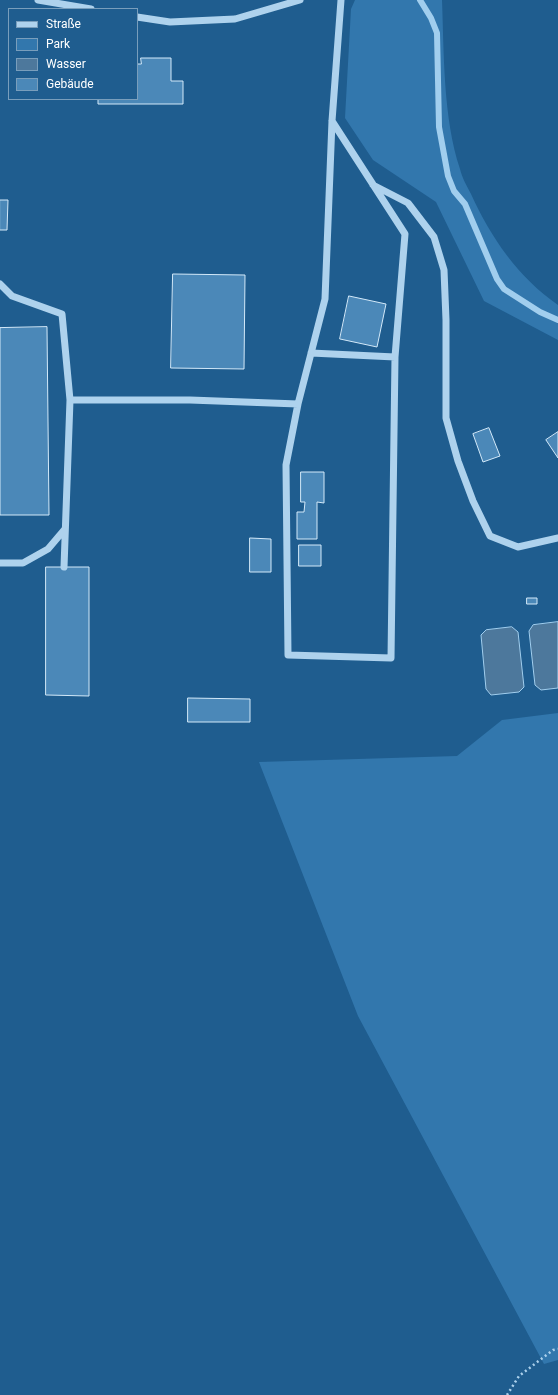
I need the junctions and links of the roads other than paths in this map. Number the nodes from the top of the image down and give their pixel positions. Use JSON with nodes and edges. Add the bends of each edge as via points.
{"nodes":[{"id":1,"x":38,"y":0,"type":"edge"},
{"id":2,"x":300,"y":0,"type":"edge"},
{"id":3,"x":341,"y":0,"type":"edge"},
{"id":4,"x":85,"y":8,"type":"edge"},
{"id":5,"x":138,"y":17,"type":"edge"},
{"id":6,"x":332,"y":121,"type":"junction"},
{"id":7,"x":373,"y":185,"type":"junction"},
{"id":8,"x":0,"y":284,"type":"edge"},
{"id":9,"x":311,"y":353,"type":"junction"},
{"id":10,"x":395,"y":357,"type":"junction"},
{"id":11,"x":70,"y":400,"type":"junction"},
{"id":12,"x":298,"y":404,"type":"junction"},
{"id":13,"x":65,"y":529,"type":"junction"},
{"id":14,"x":558,"y":538,"type":"edge"},
{"id":15,"x":0,"y":563,"type":"edge"},
{"id":16,"x":64,"y":567,"type":"dead end"}],
"edges":[{"from":1,"to":4,"type":"street"},
{"from":2,"to":5,"type":"street","via":[[235,19],[170,22]]},
{"from":3,"to":6,"type":"street"},
{"from":6,"to":7,"type":"street"},
{"from":6,"to":9,"type":"street","via":[[325,299]]},
{"from":7,"to":10,"type":"street","via":[[405,234]]},
{"from":7,"to":14,"type":"street","via":[[408,204],[434,237],[444,270],[446,418],[458,461],[490,536],[518,547]]},
{"from":8,"to":11,"type":"street","via":[[12,296],[62,314]]},
{"from":9,"to":10,"type":"street"},
{"from":9,"to":12,"type":"street"},
{"from":10,"to":12,"type":"street","via":[[391,658],[288,656],[286,465]]},
{"from":11,"to":12,"type":"street","via":[[190,400]]},
{"from":11,"to":13,"type":"street"},
{"from":13,"to":15,"type":"street","via":[[48,549],[22,563]]},
{"from":13,"to":16,"type":"street"}]}
